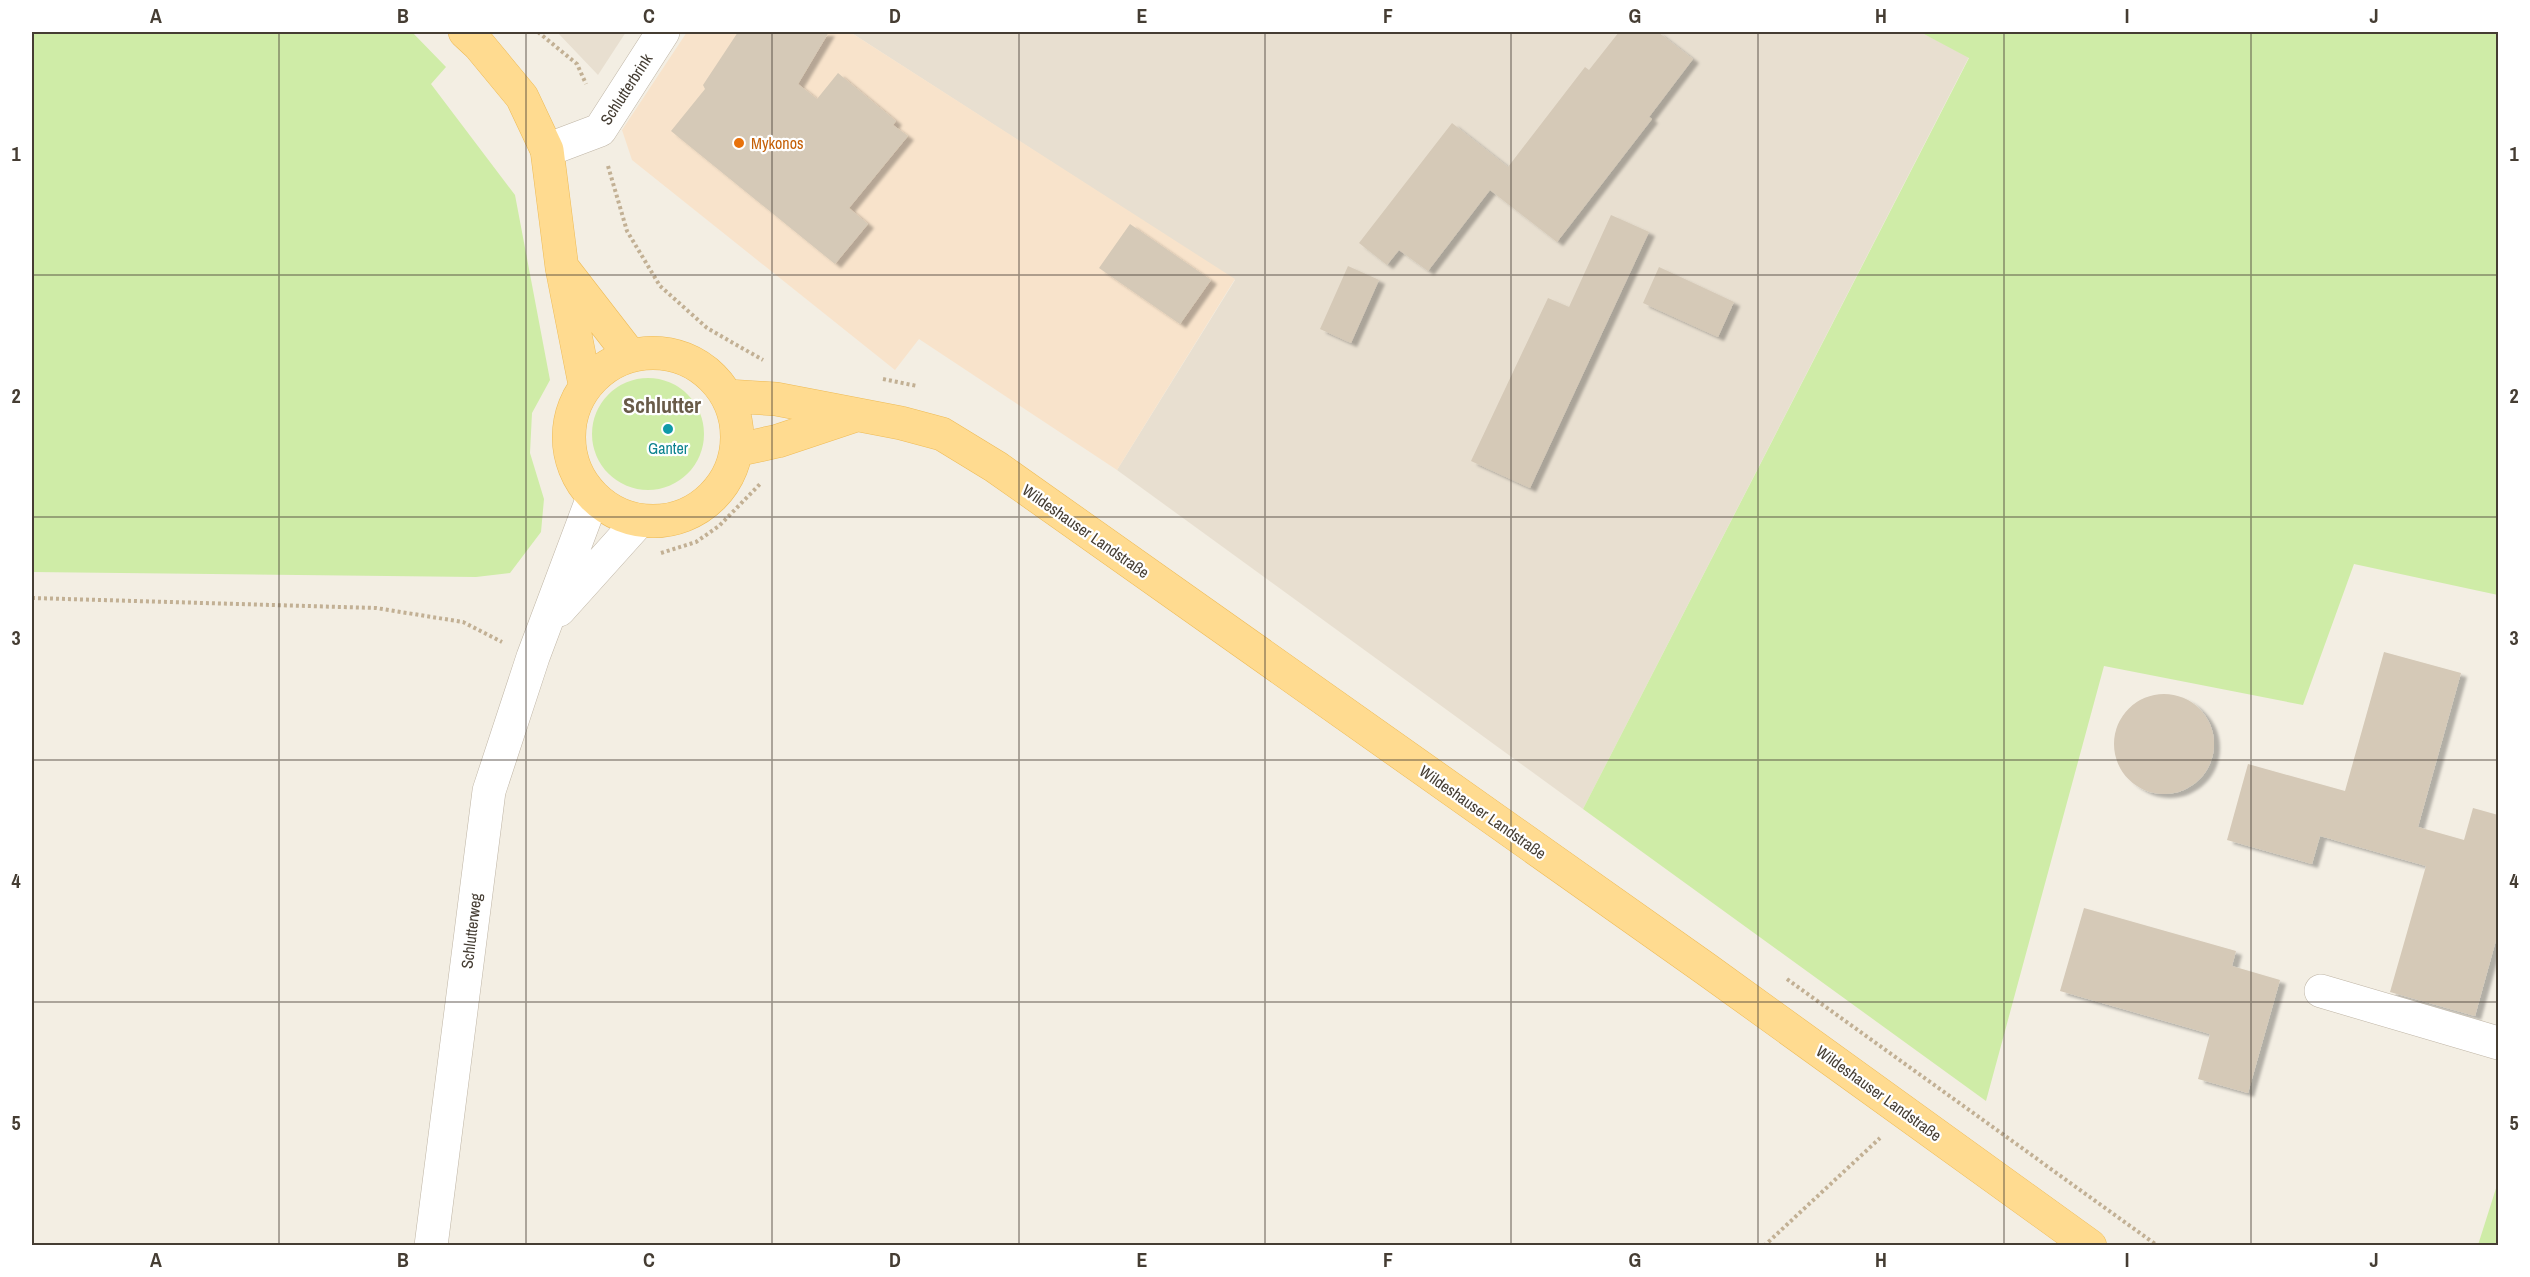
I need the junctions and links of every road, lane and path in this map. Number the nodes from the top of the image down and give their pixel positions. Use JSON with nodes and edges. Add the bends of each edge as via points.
{"nodes":[{"id":1,"x":465,"y":32,"type":"edge"},
{"id":2,"x":538,"y":32,"type":"edge"},
{"id":3,"x":663,"y":32,"type":"edge"},
{"id":4,"x":600,"y":130,"type":"junction"},
{"id":5,"x":547,"y":150,"type":"junction"},
{"id":6,"x":562,"y":268,"type":"junction"},
{"id":7,"x":630,"y":355,"type":"junction"},
{"id":8,"x":585,"y":385,"type":"junction"},
{"id":9,"x":728,"y":396,"type":"junction"},
{"id":10,"x":776,"y":399,"type":"junction"},
{"id":11,"x":858,"y":414,"type":"junction"},
{"id":12,"x":778,"y":441,"type":"junction"},
{"id":13,"x":737,"y":450,"type":"junction"},
{"id":14,"x":592,"y":497,"type":"junction"},
{"id":15,"x":639,"y":521,"type":"junction"},
{"id":16,"x":656,"y":555,"type":"dead end"},
{"id":17,"x":32,"y":598,"type":"edge"},
{"id":18,"x":546,"y":625,"type":"junction"},
{"id":19,"x":533,"y":657,"type":"junction"},
{"id":20,"x":2321,"y":991,"type":"dead end"},
{"id":21,"x":2499,"y":1043,"type":"edge"},
{"id":22,"x":1906,"y":1113,"type":"junction"},
{"id":23,"x":431,"y":1245,"type":"edge"},
{"id":24,"x":1764,"y":1245,"type":"edge"},
{"id":25,"x":2090,"y":1245,"type":"edge"}],
"edges":[{"from":1,"to":5,"type":"main road","via":[[522,97]]},
{"from":2,"to":4,"type":"path","via":[[577,64]]},
{"from":3,"to":4,"type":"street","name":"Schlutterbrink"},
{"from":4,"to":5,"type":"street","name":"Schlutterbrink"},
{"from":4,"to":10,"type":"path","via":[[627,231],[660,286],[707,328],[776,364]]},
{"from":5,"to":6,"type":"main road"},
{"from":6,"to":7,"type":"main road"},
{"from":6,"to":8,"type":"main road"},
{"from":7,"to":8,"type":"main road","via":[[608,364]]},
{"from":7,"to":9,"type":"main road","via":[[658,352],[686,359],[712,376]]},
{"from":8,"to":14,"type":"main road","via":[[570,421],[569,446],[578,477]]},
{"from":9,"to":10,"type":"main road","name":"Wildeshauser Landstraße"},
{"from":9,"to":13,"type":"main road","via":[[737,425]]},
{"from":10,"to":11,"type":"main road","name":"Wildeshauser Landstraße"},
{"from":11,"to":12,"type":"main road"},
{"from":11,"to":22,"type":"main road","name":"Wildeshauser Landstraße","via":[[942,434],[996,467]]},
{"from":12,"to":13,"type":"main road"},
{"from":12,"to":16,"type":"path","via":[[779,464],[719,526],[696,542]]},
{"from":13,"to":15,"type":"main road","via":[[729,475],[714,497],[692,513],[666,521]]},
{"from":14,"to":15,"type":"main road","via":[[616,514]]},
{"from":14,"to":18,"type":"street","name":"Schlutterweg"},
{"from":15,"to":18,"type":"street","name":"Schlutterweg"},
{"from":17,"to":19,"type":"path","via":[[376,608],[463,622]]},
{"from":18,"to":19,"type":"street","name":"Schlutterweg"},
{"from":19,"to":23,"type":"street","name":"Schlutterweg","via":[[489,792]]},
{"from":20,"to":21,"type":"street"},
{"from":22,"to":24,"type":"path"},
{"from":22,"to":25,"type":"main road","name":"Wildeshauser Landstraße"}]}
